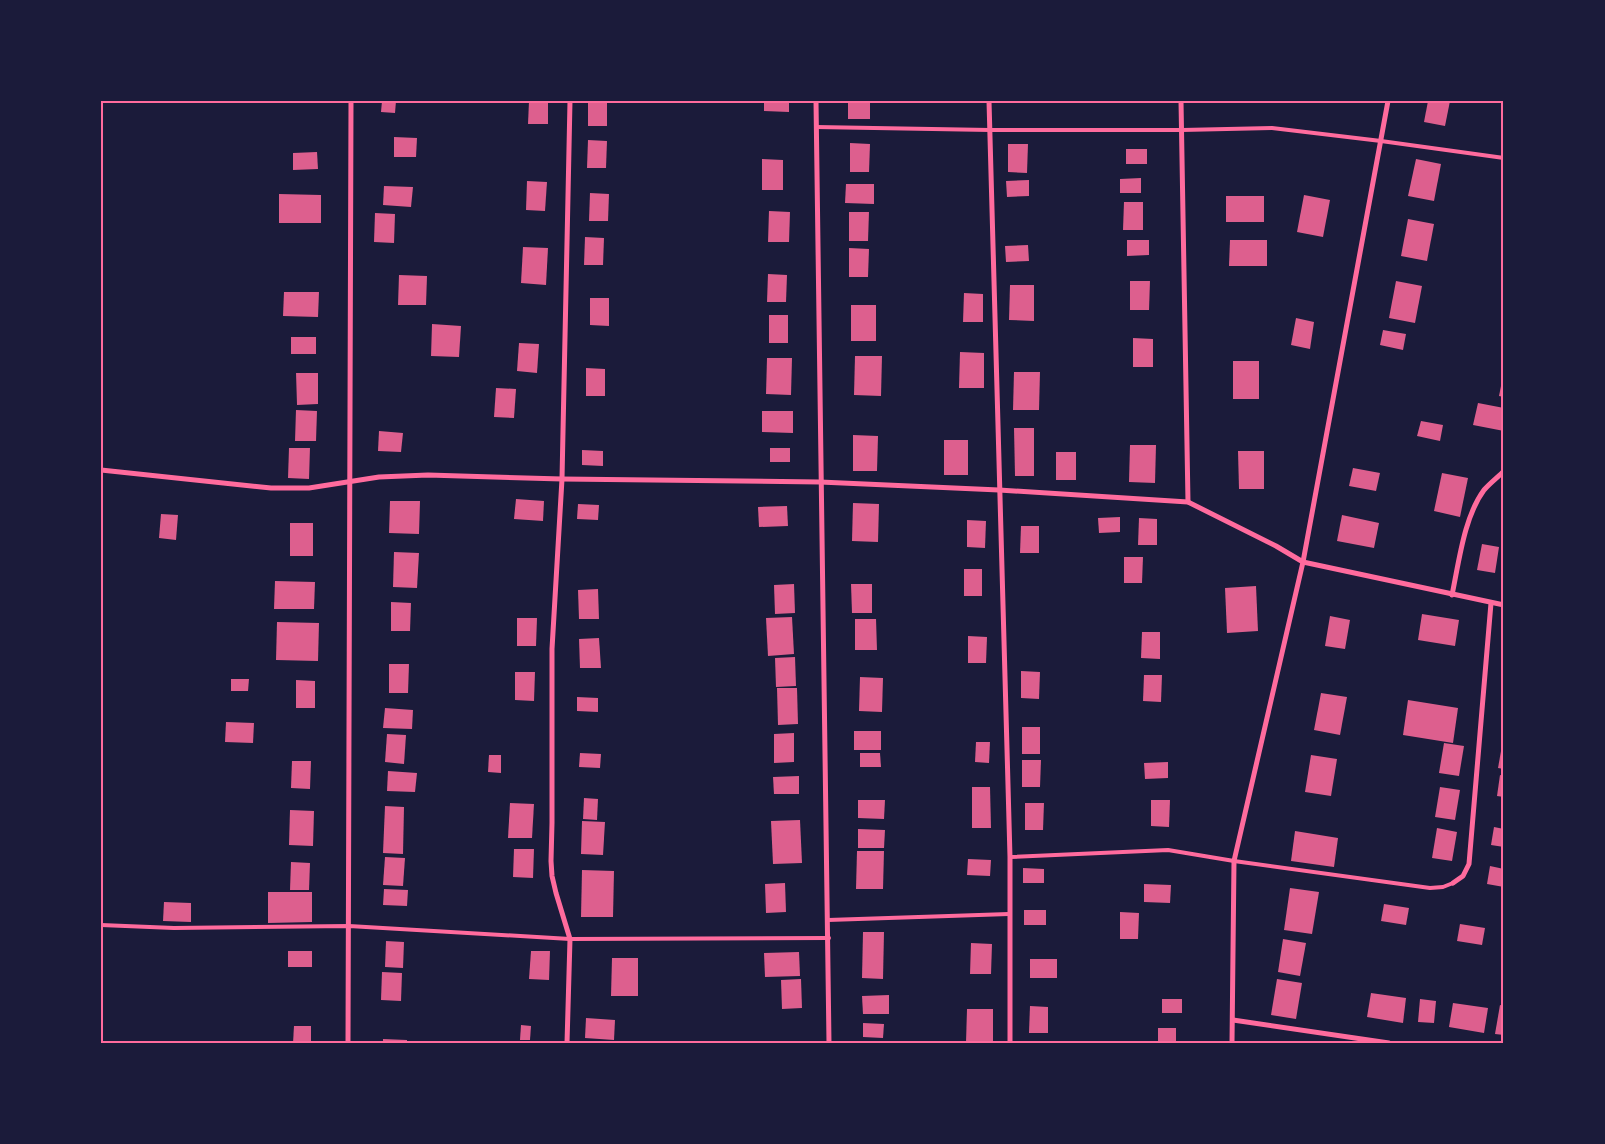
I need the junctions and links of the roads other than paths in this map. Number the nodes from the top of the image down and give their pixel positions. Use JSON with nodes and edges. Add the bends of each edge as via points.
{"nodes":[{"id":1,"x":351,"y":101,"type":"edge"},
{"id":2,"x":570,"y":101,"type":"edge"},
{"id":3,"x":816,"y":101,"type":"edge"},
{"id":4,"x":989,"y":101,"type":"edge"},
{"id":5,"x":1181,"y":101,"type":"edge"},
{"id":6,"x":1388,"y":101,"type":"edge"},
{"id":7,"x":816,"y":127,"type":"junction"},
{"id":8,"x":990,"y":130,"type":"junction"},
{"id":9,"x":1182,"y":130,"type":"junction"},
{"id":10,"x":1381,"y":141,"type":"junction"},
{"id":11,"x":1504,"y":158,"type":"edge"},
{"id":12,"x":101,"y":470,"type":"edge"},
{"id":13,"x":1504,"y":470,"type":"edge"},
{"id":14,"x":562,"y":479,"type":"junction"},
{"id":15,"x":350,"y":482,"type":"junction"},
{"id":16,"x":820,"y":482,"type":"junction"},
{"id":17,"x":999,"y":490,"type":"junction"},
{"id":18,"x":1188,"y":502,"type":"junction"},
{"id":19,"x":1303,"y":562,"type":"junction"},
{"id":20,"x":1452,"y":595,"type":"junction"},
{"id":21,"x":1491,"y":603,"type":"junction"},
{"id":22,"x":1504,"y":606,"type":"edge"},
{"id":23,"x":1010,"y":857,"type":"junction"},
{"id":24,"x":1234,"y":861,"type":"junction"},
{"id":25,"x":1453,"y":883,"type":"joint"},
{"id":26,"x":1009,"y":914,"type":"junction"},
{"id":27,"x":828,"y":920,"type":"junction"},
{"id":28,"x":101,"y":925,"type":"edge"},
{"id":29,"x":349,"y":926,"type":"junction"},
{"id":30,"x":828,"y":938,"type":"junction"},
{"id":31,"x":570,"y":939,"type":"junction"},
{"id":32,"x":1233,"y":1020,"type":"junction"},
{"id":33,"x":348,"y":1043,"type":"edge"},
{"id":34,"x":567,"y":1043,"type":"edge"},
{"id":35,"x":829,"y":1043,"type":"edge"},
{"id":36,"x":1010,"y":1043,"type":"edge"},
{"id":37,"x":1232,"y":1043,"type":"edge"},
{"id":38,"x":1389,"y":1043,"type":"edge"}],
"edges":[{"from":1,"to":15,"type":"street"},
{"from":2,"to":14,"type":"street"},
{"from":3,"to":7,"type":"street"},
{"from":4,"to":8,"type":"street"},
{"from":5,"to":9,"type":"street"},
{"from":6,"to":10,"type":"street"},
{"from":7,"to":8,"type":"lane"},
{"from":7,"to":16,"type":"street"},
{"from":8,"to":9,"type":"lane"},
{"from":8,"to":17,"type":"street"},
{"from":9,"to":10,"type":"lane","via":[[1272,128]]},
{"from":9,"to":18,"type":"street"},
{"from":10,"to":11,"type":"lane"},
{"from":10,"to":19,"type":"street"},
{"from":12,"to":15,"type":"street","via":[[271,488],[309,488]]},
{"from":13,"to":20,"type":"street","via":[[1485,488],[1468,524]]},
{"from":14,"to":15,"type":"street","via":[[428,475]]},
{"from":14,"to":16,"type":"street"},
{"from":14,"to":31,"type":"street","via":[[552,649],[551,861],[554,885]]},
{"from":15,"to":29,"type":"street"},
{"from":16,"to":17,"type":"street"},
{"from":16,"to":27,"type":"street"},
{"from":17,"to":18,"type":"street"},
{"from":17,"to":23,"type":"street"},
{"from":18,"to":19,"type":"street"},
{"from":19,"to":20,"type":"street"},
{"from":19,"to":24,"type":"street"},
{"from":20,"to":21,"type":"street"},
{"from":21,"to":22,"type":"street"},
{"from":21,"to":25,"type":"street","via":[[1469,864],[1463,876]]},
{"from":23,"to":24,"type":"lane","via":[[1168,850]]},
{"from":23,"to":26,"type":"street"},
{"from":24,"to":25,"type":"lane","via":[[1430,888]]},
{"from":24,"to":32,"type":"street"},
{"from":26,"to":27,"type":"lane"},
{"from":26,"to":36,"type":"street"},
{"from":27,"to":30,"type":"street"},
{"from":28,"to":29,"type":"lane","via":[[174,928]]},
{"from":29,"to":31,"type":"lane"},
{"from":29,"to":33,"type":"street"},
{"from":30,"to":31,"type":"lane"},
{"from":30,"to":35,"type":"street"},
{"from":31,"to":34,"type":"street"},
{"from":32,"to":37,"type":"street"},
{"from":32,"to":38,"type":"street"}]}
